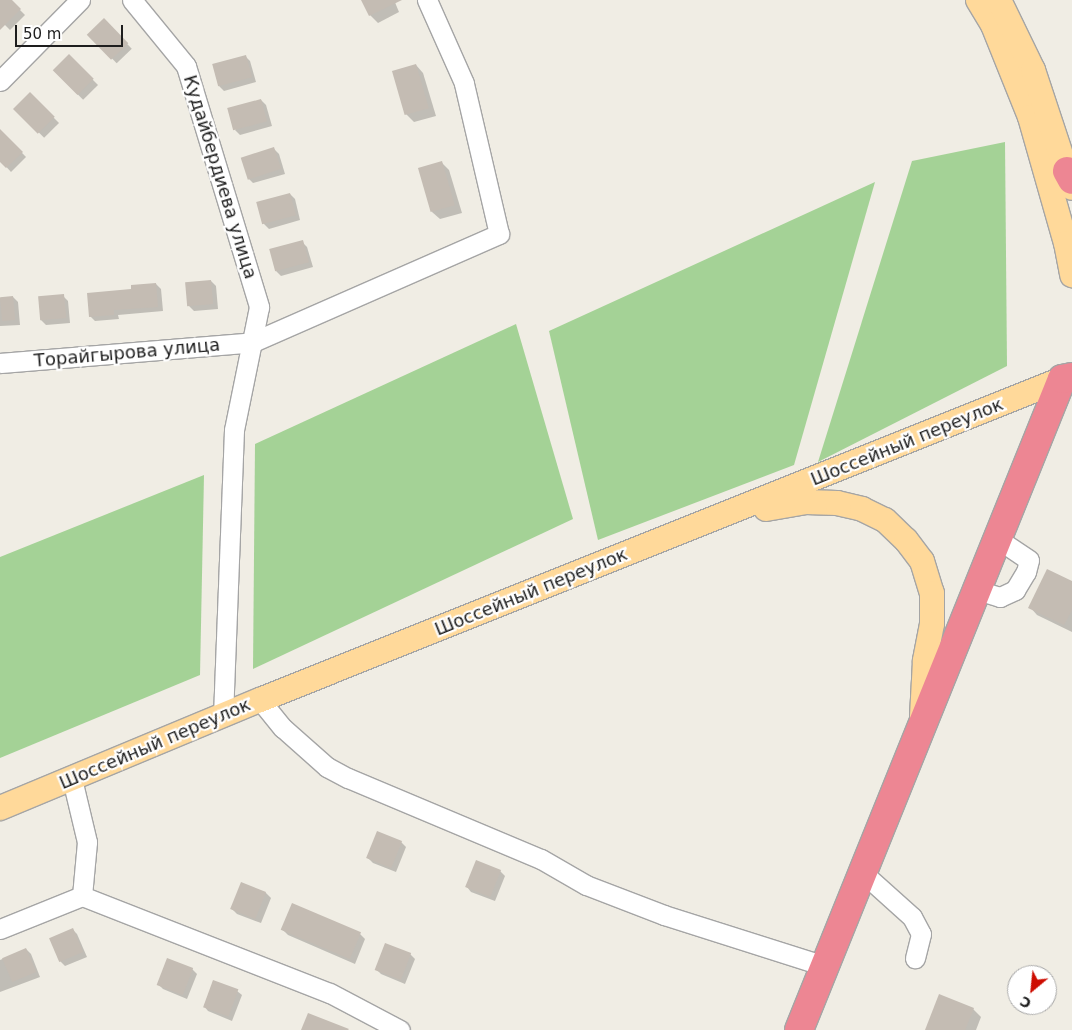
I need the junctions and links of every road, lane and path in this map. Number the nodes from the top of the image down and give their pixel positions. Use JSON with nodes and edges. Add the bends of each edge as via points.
{"nodes":[{"id":1,"x":80,"y":0,"type":"edge"},
{"id":2,"x":132,"y":0,"type":"edge"},
{"id":3,"x":427,"y":0,"type":"edge"},
{"id":4,"x":978,"y":0,"type":"edge"},
{"id":5,"x":999,"y":0,"type":"edge"},
{"id":6,"x":0,"y":81,"type":"edge"},
{"id":7,"x":1070,"y":180,"type":"edge"},
{"id":8,"x":1072,"y":275,"type":"edge"},
{"id":9,"x":254,"y":342,"type":"junction"},
{"id":10,"x":0,"y":363,"type":"edge"},
{"id":11,"x":1067,"y":378,"type":"edge"},
{"id":12,"x":720,"y":517,"type":"junction"},
{"id":13,"x":998,"y":539,"type":"junction"},
{"id":14,"x":976,"y":590,"type":"junction"},
{"id":15,"x":260,"y":700,"type":"junction"},
{"id":16,"x":223,"y":715,"type":"junction"},
{"id":17,"x":922,"y":724,"type":"junction"},
{"id":18,"x":72,"y":779,"type":"junction"},
{"id":19,"x":3,"y":804,"type":"edge"},
{"id":20,"x":863,"y":873,"type":"junction"},
{"id":21,"x":82,"y":896,"type":"junction"},
{"id":22,"x":0,"y":929,"type":"edge"},
{"id":23,"x":915,"y":958,"type":"dead end"},
{"id":24,"x":825,"y":966,"type":"junction"},
{"id":25,"x":400,"y":1030,"type":"edge"},
{"id":26,"x":799,"y":1030,"type":"edge"}],
"edges":[{"from":1,"to":6,"type":"street"},
{"from":2,"to":9,"type":"street","name":"Кудайбердиева улица","via":[[186,66],[259,307]]},
{"from":3,"to":9,"type":"street","name":"Торайгырова улица","via":[[464,83],[499,234]]},
{"from":4,"to":8,"type":"main road","via":[[993,25],[1030,117]]},
{"from":5,"to":7,"type":"main road","via":[[1033,70]]},
{"from":9,"to":10,"type":"street","name":"Торайгырова улица"},
{"from":9,"to":16,"type":"street","name":"Кудайбердиева улица","via":[[234,430]]},
{"from":11,"to":12,"type":"main road","name":"Шоссейный переулок"},
{"from":11,"to":13,"type":"highway"},
{"from":12,"to":15,"type":"main road","name":"Шоссейный переулок"},
{"from":12,"to":17,"type":"main road","via":[[806,502],[837,503],[862,509],[885,520],[906,540],[922,561],[932,593]]},
{"from":13,"to":14,"type":"highway"},
{"from":13,"to":14,"type":"street","via":[[1029,560],[1026,572],[1015,590],[1000,597]]},
{"from":14,"to":17,"type":"highway"},
{"from":15,"to":16,"type":"main road","name":"Шоссейный переулок"},
{"from":15,"to":24,"type":"street","via":[[283,728],[328,766],[348,778],[541,859],[586,885],[664,915]]},
{"from":16,"to":18,"type":"main road","name":"Шоссейный переулок"},
{"from":17,"to":20,"type":"highway"},
{"from":18,"to":19,"type":"main road","name":"Шоссейный переулок"},
{"from":18,"to":21,"type":"street","via":[[87,842]]},
{"from":20,"to":23,"type":"street","via":[[912,917],[921,934]]},
{"from":20,"to":24,"type":"highway"},
{"from":21,"to":22,"type":"street"},
{"from":21,"to":25,"type":"street","via":[[330,993]]},
{"from":24,"to":26,"type":"highway"}]}
